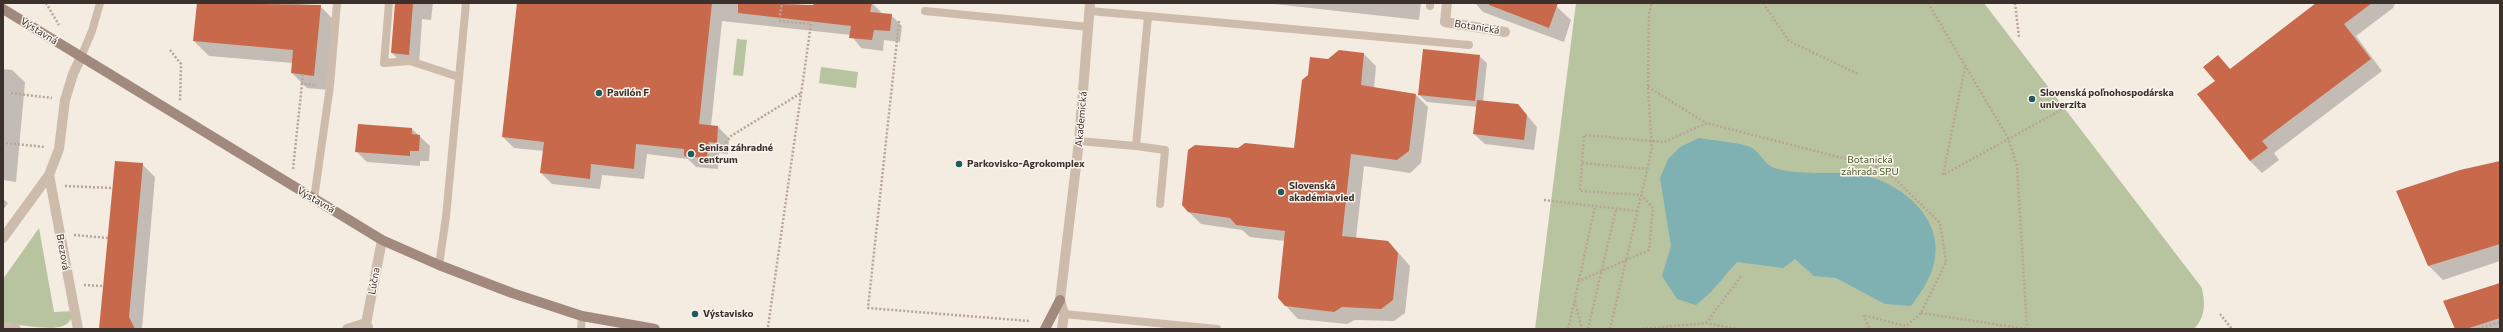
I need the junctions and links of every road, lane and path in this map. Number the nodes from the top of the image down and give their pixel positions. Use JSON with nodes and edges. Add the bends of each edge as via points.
{"nodes":[{"id":1,"x":46,"y":3,"type":"edge"},
{"id":2,"x":100,"y":3,"type":"edge"},
{"id":3,"x":337,"y":3,"type":"edge"},
{"id":4,"x":389,"y":3,"type":"edge"},
{"id":5,"x":466,"y":3,"type":"edge"},
{"id":6,"x":782,"y":3,"type":"edge"},
{"id":7,"x":1447,"y":3,"type":"edge"},
{"id":8,"x":1652,"y":3,"type":"edge"},
{"id":9,"x":1763,"y":3,"type":"edge"},
{"id":10,"x":1928,"y":3,"type":"edge"},
{"id":11,"x":2016,"y":3,"type":"edge"},
{"id":12,"x":1090,"y":7,"type":"edge"},
{"id":13,"x":3,"y":9,"type":"edge"},
{"id":14,"x":925,"y":11,"type":"dead end"},
{"id":15,"x":1148,"y":16,"type":"junction"},
{"id":16,"x":899,"y":21,"type":"dead end"},
{"id":17,"x":1089,"y":27,"type":"junction"},
{"id":18,"x":62,"y":29,"type":"dead end"},
{"id":19,"x":1505,"y":32,"type":"dead end"},
{"id":20,"x":2019,"y":37,"type":"dead end"},
{"id":21,"x":1469,"y":45,"type":"dead end"},
{"id":22,"x":170,"y":50,"type":"dead end"},
{"id":23,"x":81,"y":57,"type":"junction"},
{"id":24,"x":1966,"y":66,"type":"junction"},
{"id":25,"x":303,"y":74,"type":"dead end"},
{"id":26,"x":1858,"y":74,"type":"dead end"},
{"id":27,"x":458,"y":76,"type":"junction"},
{"id":28,"x":302,"y":84,"type":"junction"},
{"id":29,"x":330,"y":86,"type":"junction"},
{"id":30,"x":1648,"y":87,"type":"junction"},
{"id":31,"x":11,"y":93,"type":"dead end"},
{"id":32,"x":801,"y":93,"type":"junction"},
{"id":33,"x":66,"y":100,"type":"junction"},
{"id":34,"x":180,"y":101,"type":"dead end"},
{"id":35,"x":2072,"y":104,"type":"dead end"},
{"id":36,"x":1707,"y":123,"type":"junction"},
{"id":37,"x":2008,"y":138,"type":"junction"},
{"id":38,"x":1079,"y":141,"type":"junction"},
{"id":39,"x":1651,"y":142,"type":"junction"},
{"id":40,"x":6,"y":143,"type":"dead end"},
{"id":41,"x":1136,"y":146,"type":"junction"},
{"id":42,"x":59,"y":149,"type":"junction"},
{"id":43,"x":711,"y":162,"type":"dead end"},
{"id":44,"x":1582,"y":163,"type":"junction"},
{"id":45,"x":293,"y":169,"type":"dead end"},
{"id":46,"x":1647,"y":169,"type":"junction"},
{"id":47,"x":49,"y":175,"type":"junction"},
{"id":48,"x":50,"y":185,"type":"junction"},
{"id":49,"x":112,"y":188,"type":"dead end"},
{"id":50,"x":1641,"y":195,"type":"junction"},
{"id":51,"x":314,"y":199,"type":"junction"},
{"id":52,"x":1544,"y":200,"type":"dead end"},
{"id":53,"x":1160,"y":204,"type":"dead end"},
{"id":54,"x":1595,"y":206,"type":"junction"},
{"id":55,"x":1616,"y":209,"type":"junction"},
{"id":56,"x":1637,"y":211,"type":"junction"},
{"id":57,"x":59,"y":234,"type":"junction"},
{"id":58,"x":3,"y":238,"type":"edge"},
{"id":59,"x":108,"y":238,"type":"dead end"},
{"id":60,"x":382,"y":240,"type":"junction"},
{"id":61,"x":1626,"y":260,"type":"junction"},
{"id":62,"x":439,"y":265,"type":"junction"},
{"id":63,"x":1602,"y":271,"type":"junction"},
{"id":64,"x":1742,"y":275,"type":"dead end"},
{"id":65,"x":1579,"y":281,"type":"junction"},
{"id":66,"x":1060,"y":300,"type":"junction"},
{"id":67,"x":1575,"y":301,"type":"junction"},
{"id":68,"x":1921,"y":313,"type":"junction"},
{"id":69,"x":1064,"y":314,"type":"junction"},
{"id":70,"x":2220,"y":314,"type":"dead end"},
{"id":71,"x":582,"y":316,"type":"junction"},
{"id":72,"x":1029,"y":321,"type":"dead end"},
{"id":73,"x":2500,"y":322,"type":"edge"},
{"id":74,"x":1706,"y":323,"type":"junction"},
{"id":75,"x":367,"y":327,"type":"edge"},
{"id":76,"x":768,"y":327,"type":"dead end"},
{"id":77,"x":3,"y":328,"type":"edge"},
{"id":78,"x":16,"y":329,"type":"edge"},
{"id":79,"x":78,"y":329,"type":"edge"},
{"id":80,"x":347,"y":329,"type":"edge"},
{"id":81,"x":581,"y":329,"type":"edge"},
{"id":82,"x":655,"y":329,"type":"edge"},
{"id":83,"x":1045,"y":329,"type":"edge"},
{"id":84,"x":1062,"y":329,"type":"edge"},
{"id":85,"x":1217,"y":329,"type":"edge"},
{"id":86,"x":1568,"y":329,"type":"edge"},
{"id":87,"x":1582,"y":329,"type":"edge"},
{"id":88,"x":1588,"y":329,"type":"edge"},
{"id":89,"x":1610,"y":329,"type":"edge"},
{"id":90,"x":1642,"y":329,"type":"edge"},
{"id":91,"x":1736,"y":329,"type":"edge"},
{"id":92,"x":1870,"y":329,"type":"edge"},
{"id":93,"x":2027,"y":329,"type":"edge"},
{"id":94,"x":2232,"y":329,"type":"edge"},
{"id":95,"x":2478,"y":329,"type":"edge"}],
"edges":[{"from":1,"to":18,"type":"path"},
{"from":2,"to":23,"type":"lane"},
{"from":3,"to":29,"type":"lane"},
{"from":4,"to":27,"type":"lane","via":[[384,62],[410,61]]},
{"from":5,"to":27,"type":"lane"},
{"from":6,"to":32,"type":"path","via":[[779,21],[811,24]]},
{"from":7,"to":19,"type":"street","name":"Botanická","via":[[1445,22]]},
{"from":8,"to":30,"type":"path","via":[[1649,13]]},
{"from":9,"to":26,"type":"path","via":[[1789,40]]},
{"from":10,"to":24,"type":"path"},
{"from":11,"to":20,"type":"path"},
{"from":12,"to":15,"type":"lane"},
{"from":12,"to":17,"type":"street","name":"Akademická"},
{"from":13,"to":23,"type":"street","name":"Výstavná"},
{"from":14,"to":17,"type":"lane"},
{"from":15,"to":21,"type":"lane"},
{"from":15,"to":41,"type":"lane"},
{"from":16,"to":72,"type":"path","via":[[868,308]]},
{"from":17,"to":38,"type":"street","name":"Akademická"},
{"from":22,"to":34,"type":"path","via":[[181,64]]},
{"from":23,"to":33,"type":"street","name":"Brezová"},
{"from":23,"to":51,"type":"street","name":"Výstavná"},
{"from":24,"to":37,"type":"path"},
{"from":24,"to":37,"type":"path","via":[[1943,175]]},
{"from":25,"to":28,"type":"path"},
{"from":27,"to":62,"type":"lane","via":[[446,218]]},
{"from":28,"to":29,"type":"path"},
{"from":28,"to":45,"type":"path"},
{"from":29,"to":51,"type":"lane"},
{"from":30,"to":36,"type":"path"},
{"from":30,"to":39,"type":"path"},
{"from":31,"to":33,"type":"path"},
{"from":32,"to":43,"type":"path","via":[[731,136]]},
{"from":32,"to":76,"type":"path"},
{"from":33,"to":42,"type":"street","name":"Brezová"},
{"from":35,"to":37,"type":"path"},
{"from":36,"to":39,"type":"path","via":[[1664,142]]},
{"from":36,"to":68,"type":"path","via":[[1885,169],[1940,223],[1946,262]]},
{"from":37,"to":93,"type":"path","via":[[2017,166]]},
{"from":38,"to":41,"type":"lane"},
{"from":38,"to":66,"type":"street","name":"Akademická"},
{"from":39,"to":44,"type":"path","via":[[1584,135]]},
{"from":39,"to":46,"type":"path"},
{"from":40,"to":42,"type":"path"},
{"from":41,"to":53,"type":"lane","via":[[1165,150]]},
{"from":42,"to":47,"type":"street","name":"Brezová"},
{"from":44,"to":46,"type":"path"},
{"from":44,"to":50,"type":"path","via":[[1580,191]]},
{"from":46,"to":50,"type":"path"},
{"from":47,"to":48,"type":"street","name":"Brezová"},
{"from":47,"to":58,"type":"street","name":"Brezová"},
{"from":48,"to":49,"type":"path"},
{"from":48,"to":57,"type":"street","name":"Brezová"},
{"from":50,"to":56,"type":"path"},
{"from":50,"to":61,"type":"path","via":[[1653,208],[1649,250]]},
{"from":51,"to":60,"type":"street","name":"Výstavná"},
{"from":52,"to":54,"type":"path"},
{"from":54,"to":55,"type":"path"},
{"from":54,"to":65,"type":"path"},
{"from":55,"to":56,"type":"path"},
{"from":55,"to":63,"type":"path"},
{"from":56,"to":61,"type":"path"},
{"from":57,"to":59,"type":"path"},
{"from":57,"to":79,"type":"street","name":"Brezová"},
{"from":60,"to":62,"type":"street","name":"Výstavná"},
{"from":60,"to":75,"type":"street","name":"Lúčna"},
{"from":61,"to":63,"type":"path"},
{"from":61,"to":89,"type":"path"},
{"from":62,"to":71,"type":"street","name":"Výstavná"},
{"from":63,"to":65,"type":"path"},
{"from":63,"to":88,"type":"path"},
{"from":64,"to":74,"type":"path"},
{"from":65,"to":67,"type":"path"},
{"from":66,"to":69,"type":"street","name":"Akademická"},
{"from":66,"to":83,"type":"street"},
{"from":67,"to":86,"type":"path"},
{"from":67,"to":87,"type":"path"},
{"from":68,"to":92,"type":"path","via":[[1906,326],[1863,315]]},
{"from":68,"to":93,"type":"path"},
{"from":69,"to":84,"type":"street","name":"Akademická"},
{"from":69,"to":85,"type":"lane"},
{"from":70,"to":94,"type":"path"},
{"from":71,"to":81,"type":"lane"},
{"from":71,"to":82,"type":"street","name":"Výstavná"},
{"from":73,"to":95,"type":"path"},
{"from":74,"to":90,"type":"path"},
{"from":74,"to":91,"type":"path"},
{"from":75,"to":80,"type":"street","name":"Lúčna"},
{"from":77,"to":78,"type":"street"}]}
